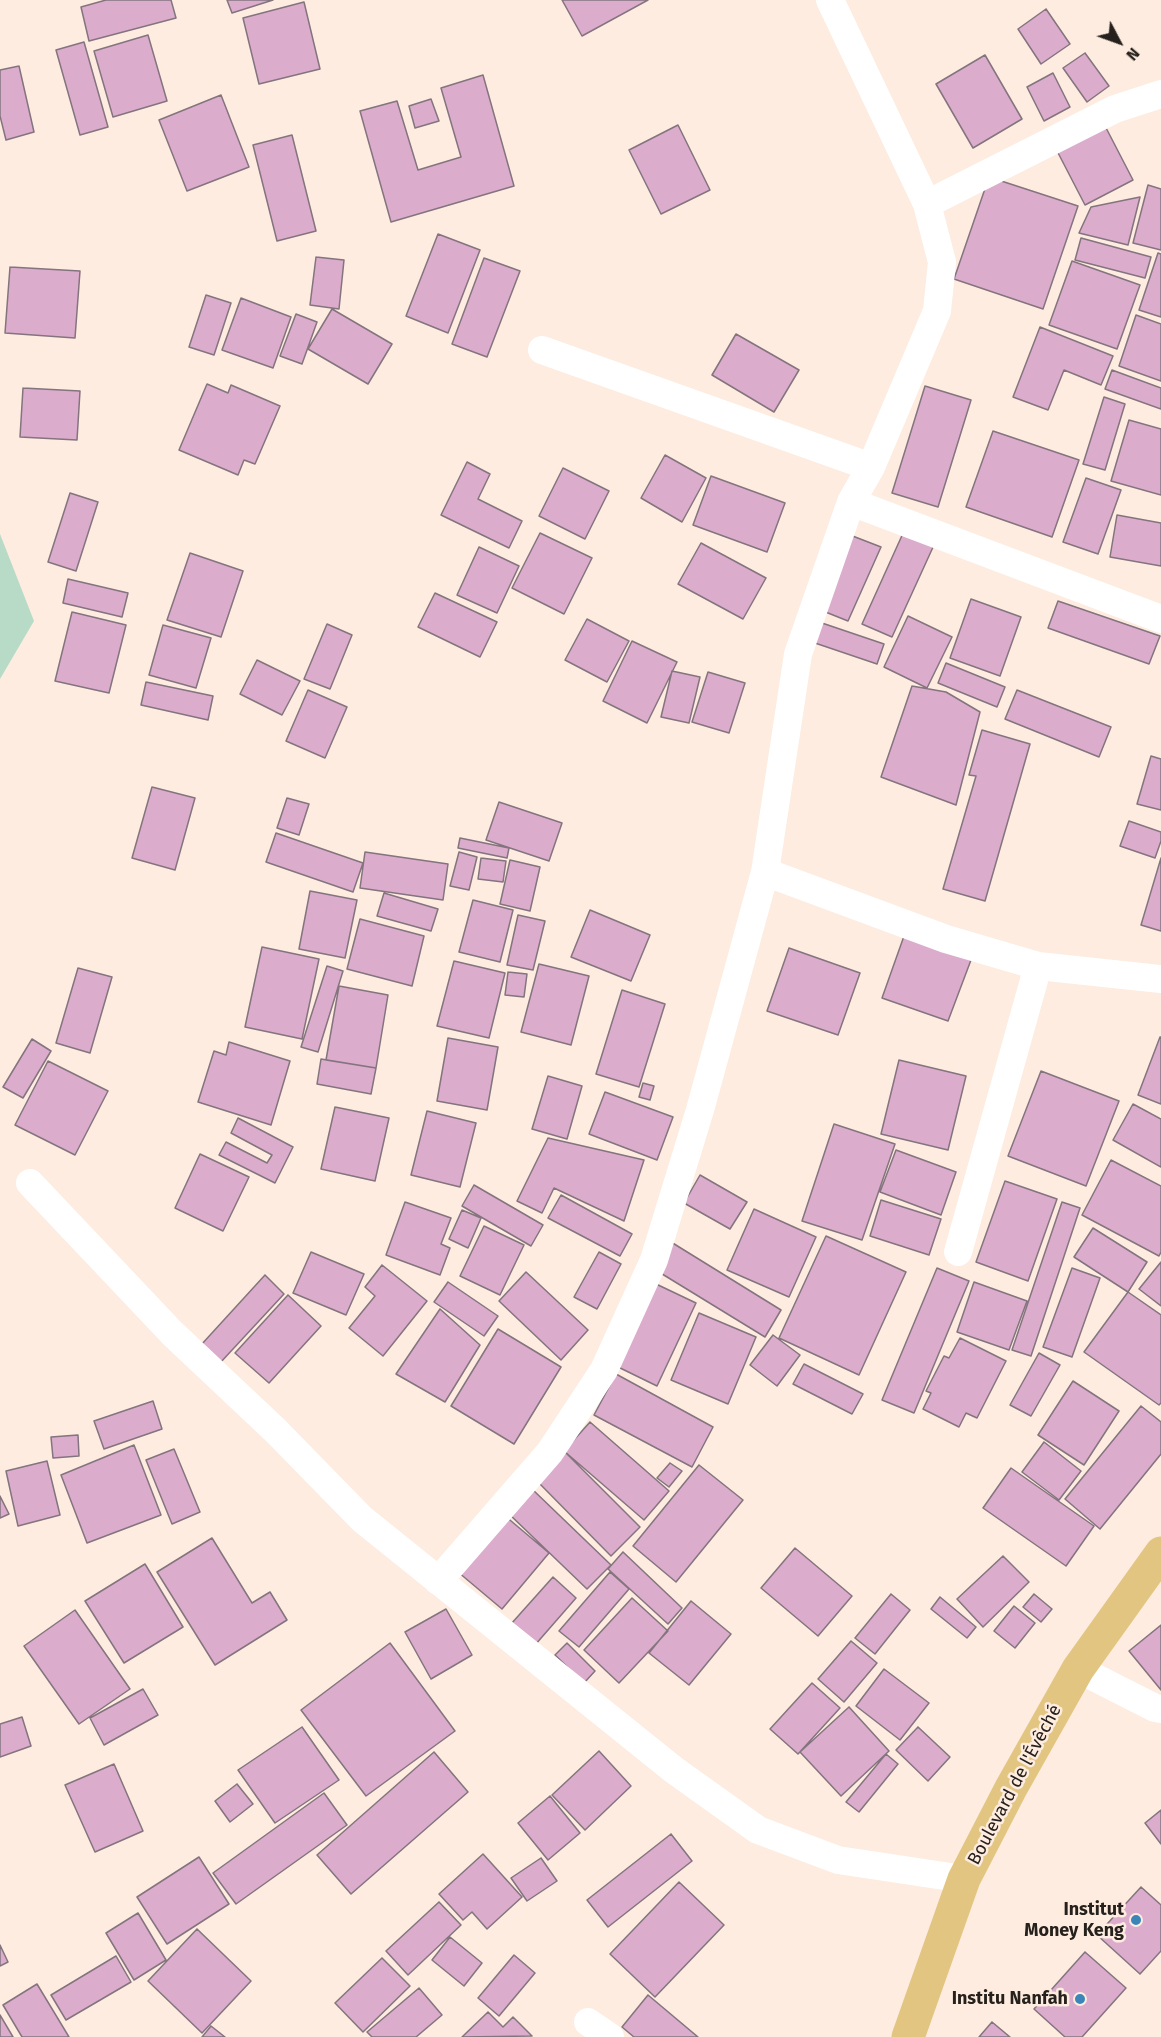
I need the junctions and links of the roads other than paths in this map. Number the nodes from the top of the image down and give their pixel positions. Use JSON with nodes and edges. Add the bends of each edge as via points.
{"nodes":[{"id":1,"x":830,"y":0,"type":"edge"},
{"id":2,"x":1161,"y":94,"type":"edge"},
{"id":3,"x":927,"y":204,"type":"junction"},
{"id":4,"x":542,"y":350,"type":"dead end"},
{"id":5,"x":871,"y":467,"type":"junction"},
{"id":6,"x":852,"y":502,"type":"junction"},
{"id":7,"x":1161,"y":618,"type":"edge"},
{"id":8,"x":765,"y":872,"type":"junction"},
{"id":9,"x":1038,"y":966,"type":"junction"},
{"id":10,"x":1161,"y":979,"type":"edge"},
{"id":11,"x":30,"y":1183,"type":"dead end"},
{"id":12,"x":958,"y":1252,"type":"dead end"},
{"id":13,"x":1161,"y":1553,"type":"edge"},
{"id":14,"x":438,"y":1581,"type":"junction"},
{"id":15,"x":1078,"y":1669,"type":"junction"},
{"id":16,"x":1161,"y":1709,"type":"edge"},
{"id":17,"x":964,"y":1879,"type":"junction"},
{"id":18,"x":908,"y":2037,"type":"edge"}],
"edges":[{"from":1,"to":3,"type":"street"},
{"from":2,"to":3,"type":"street","via":[[1115,109]]},
{"from":3,"to":5,"type":"street","via":[[942,262],[937,311]]},
{"from":4,"to":5,"type":"street"},
{"from":5,"to":6,"type":"street"},
{"from":6,"to":7,"type":"street"},
{"from":6,"to":8,"type":"street","via":[[798,654]]},
{"from":8,"to":9,"type":"street","via":[[946,939]]},
{"from":8,"to":14,"type":"street","via":[[654,1260],[604,1370],[550,1452]]},
{"from":9,"to":10,"type":"street"},
{"from":9,"to":12,"type":"street"},
{"from":11,"to":14,"type":"street","via":[[172,1333],[362,1519]]},
{"from":13,"to":15,"type":"main road","name":"Boulevard de l'Évêché"},
{"from":14,"to":17,"type":"street","via":[[674,1770],[758,1830],[838,1860]]},
{"from":15,"to":16,"type":"street"},
{"from":15,"to":17,"type":"main road","name":"Boulevard de l'Évêché"},
{"from":17,"to":18,"type":"main road","name":"Boulevard de l'Évêché"}]}
